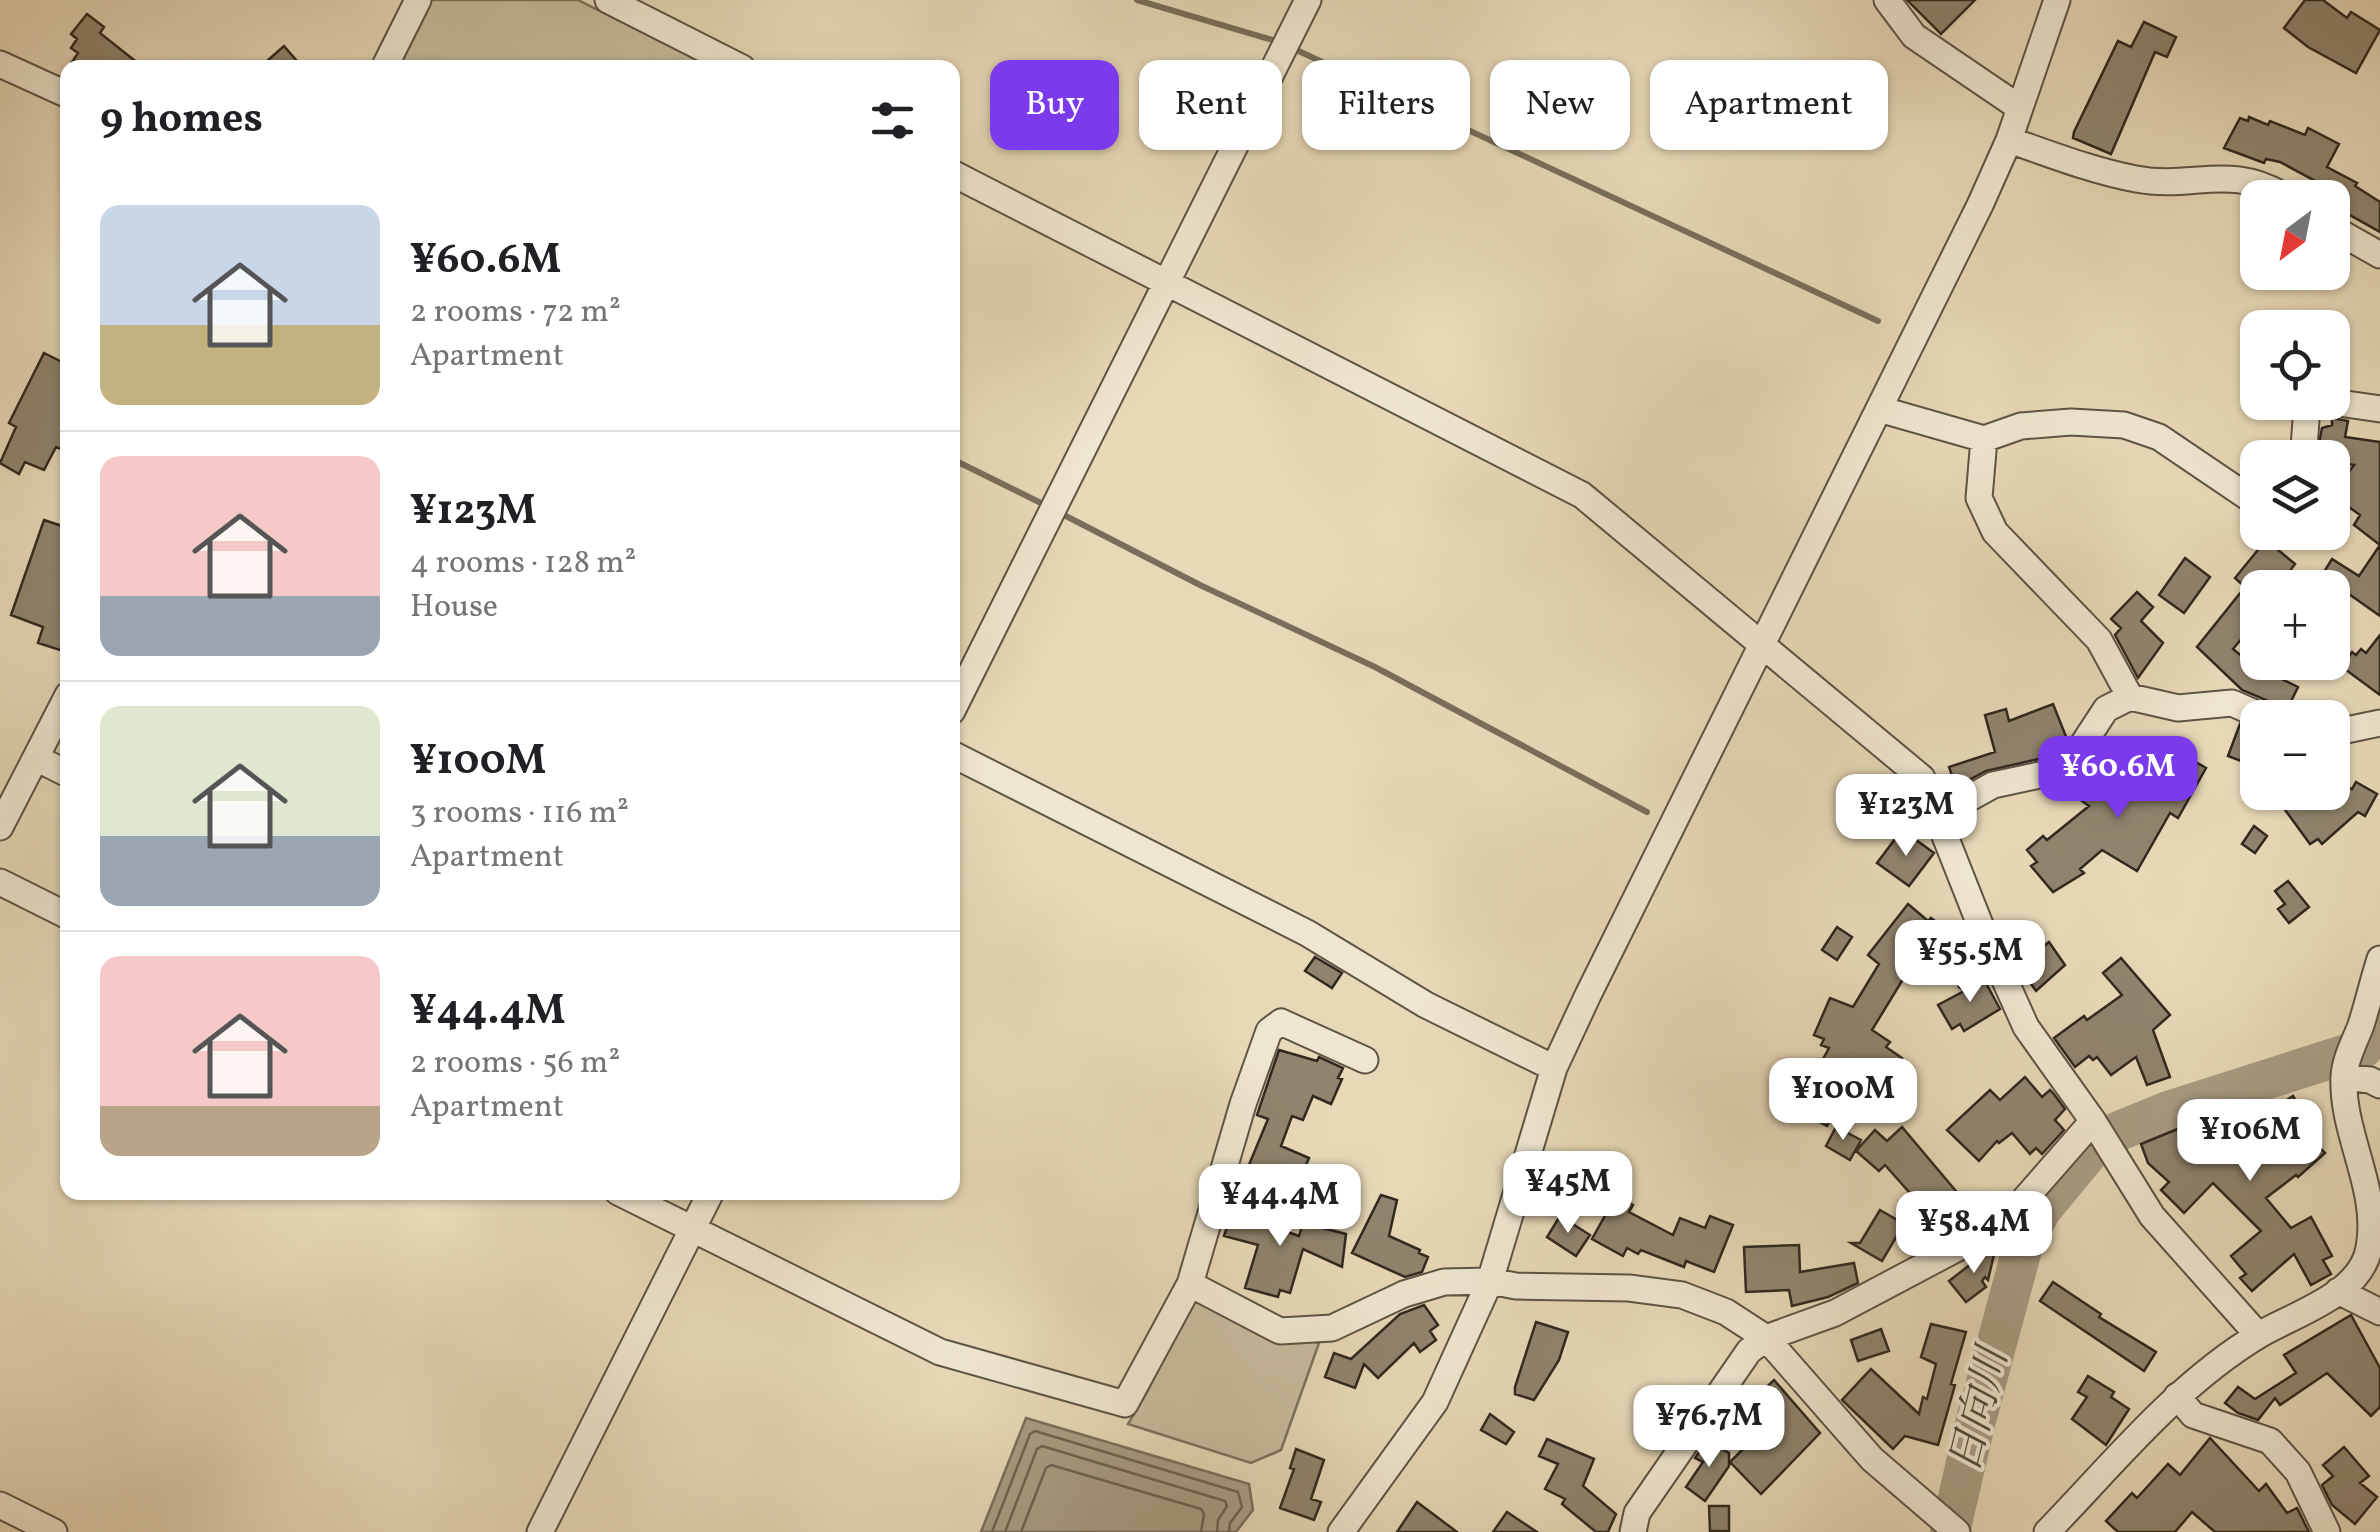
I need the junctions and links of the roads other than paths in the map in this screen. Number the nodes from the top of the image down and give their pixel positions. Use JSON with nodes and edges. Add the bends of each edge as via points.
{"nodes":[{"id":1,"x":418,"y":0,"type":"edge"},
{"id":2,"x":608,"y":0,"type":"edge"},
{"id":3,"x":1308,"y":0,"type":"edge"},
{"id":4,"x":1887,"y":0,"type":"edge"},
{"id":5,"x":2057,"y":0,"type":"edge"},
{"id":6,"x":388,"y":60,"type":"edge"},
{"id":7,"x":726,"y":60,"type":"edge"},
{"id":8,"x":0,"y":64,"type":"edge"},
{"id":9,"x":60,"y":91,"type":"edge"},
{"id":10,"x":2020,"y":108,"type":"junction"},
{"id":11,"x":2009,"y":140,"type":"junction"},
{"id":12,"x":960,"y":177,"type":"edge"},
{"id":13,"x":2247,"y":180,"type":"edge"},
{"id":14,"x":2350,"y":238,"type":"edge"},
{"id":15,"x":2380,"y":255,"type":"edge"},
{"id":16,"x":1167,"y":281,"type":"junction"},
{"id":17,"x":2350,"y":405,"type":"edge"},
{"id":18,"x":1878,"y":409,"type":"junction"},
{"id":19,"x":2380,"y":409,"type":"edge"},
{"id":20,"x":1984,"y":439,"type":"junction"},
{"id":21,"x":2240,"y":492,"type":"edge"},
{"id":22,"x":1761,"y":643,"type":"junction"},
{"id":23,"x":960,"y":694,"type":"edge"},
{"id":24,"x":2130,"y":697,"type":"junction"},
{"id":25,"x":2240,"y":707,"type":"edge"},
{"id":26,"x":60,"y":710,"type":"edge"},
{"id":27,"x":2380,"y":722,"type":"edge"},
{"id":28,"x":2350,"y":729,"type":"edge"},
{"id":29,"x":36,"y":758,"type":"junction"},
{"id":30,"x":960,"y":758,"type":"edge"},
{"id":31,"x":60,"y":770,"type":"edge"},
{"id":32,"x":1937,"y":816,"type":"junction"},
{"id":33,"x":0,"y":827,"type":"edge"},
{"id":34,"x":0,"y":882,"type":"edge"},
{"id":35,"x":60,"y":912,"type":"edge"},
{"id":36,"x":2380,"y":959,"type":"edge"},
{"id":37,"x":1365,"y":1060,"type":"dead end"},
{"id":38,"x":1554,"y":1068,"type":"junction"},
{"id":39,"x":2345,"y":1072,"type":"junction"},
{"id":40,"x":2380,"y":1085,"type":"edge"},
{"id":41,"x":2093,"y":1121,"type":"junction"},
{"id":42,"x":634,"y":1200,"type":"edge"},
{"id":43,"x":708,"y":1200,"type":"edge"},
{"id":44,"x":693,"y":1230,"type":"junction"},
{"id":45,"x":1490,"y":1281,"type":"junction"},
{"id":46,"x":1190,"y":1284,"type":"junction"},
{"id":47,"x":2338,"y":1291,"type":"junction"},
{"id":48,"x":2380,"y":1312,"type":"edge"},
{"id":49,"x":2258,"y":1336,"type":"junction"},
{"id":50,"x":1766,"y":1338,"type":"junction"},
{"id":51,"x":2177,"y":1396,"type":"junction"},
{"id":52,"x":0,"y":1505,"type":"edge"},
{"id":53,"x":54,"y":1532,"type":"edge"},
{"id":54,"x":540,"y":1532,"type":"edge"},
{"id":55,"x":1342,"y":1532,"type":"edge"},
{"id":56,"x":1633,"y":1532,"type":"edge"},
{"id":57,"x":1957,"y":1532,"type":"edge"},
{"id":58,"x":2048,"y":1532,"type":"edge"},
{"id":59,"x":2327,"y":1532,"type":"edge"}],
"edges":[{"from":1,"to":6,"type":"street"},
{"from":2,"to":7,"type":"street"},
{"from":3,"to":16,"type":"street"},
{"from":4,"to":10,"type":"street","via":[[1914,36]]},
{"from":5,"to":10,"type":"street"},
{"from":8,"to":9,"type":"street"},
{"from":10,"to":11,"type":"street"},
{"from":11,"to":13,"type":"street","via":[[2137,180]]},
{"from":11,"to":18,"type":"street"},
{"from":12,"to":16,"type":"street"},
{"from":14,"to":15,"type":"street"},
{"from":16,"to":22,"type":"street","via":[[1582,495]]},
{"from":16,"to":23,"type":"street"},
{"from":17,"to":19,"type":"street"},
{"from":18,"to":20,"type":"street"},
{"from":18,"to":22,"type":"street"},
{"from":20,"to":21,"type":"street","via":[[2021,426],[2124,425],[2159,437]]},
{"from":20,"to":24,"type":"street","via":[[1979,498],[1995,532],[2099,640]]},
{"from":22,"to":32,"type":"street","via":[[1922,778]]},
{"from":22,"to":38,"type":"street"},
{"from":24,"to":25,"type":"street","via":[[2178,708]]},
{"from":24,"to":32,"type":"street","via":[[2106,709],[2074,758],[2048,773],[1992,785]]},
{"from":26,"to":29,"type":"street"},
{"from":27,"to":28,"type":"street"},
{"from":29,"to":31,"type":"street"},
{"from":29,"to":33,"type":"street"},
{"from":30,"to":38,"type":"street","via":[[1308,933],[1426,1006]]},
{"from":32,"to":41,"type":"street","via":[[2026,1026]]},
{"from":34,"to":35,"type":"street"},
{"from":36,"to":39,"type":"street"},
{"from":37,"to":46,"type":"street","via":[[1281,1022],[1269,1032]]},
{"from":38,"to":45,"type":"street"},
{"from":39,"to":40,"type":"street"},
{"from":39,"to":47,"type":"street","via":[[2372,1213],[2369,1251]]},
{"from":41,"to":49,"type":"street","via":[[2152,1216]]},
{"from":41,"to":50,"type":"street","via":[[2003,1224],[1835,1313]]},
{"from":42,"to":44,"type":"street"},
{"from":43,"to":44,"type":"street"},
{"from":44,"to":46,"type":"street","via":[[940,1352],[1125,1404]]},
{"from":44,"to":54,"type":"street"},
{"from":45,"to":46,"type":"street","via":[[1444,1282],[1332,1328],[1280,1330]]},
{"from":45,"to":50,"type":"street","via":[[1682,1295]]},
{"from":45,"to":55,"type":"street","via":[[1435,1402]]},
{"from":47,"to":48,"type":"street"},
{"from":47,"to":49,"type":"street"},
{"from":49,"to":51,"type":"street"},
{"from":50,"to":56,"type":"street","via":[[1749,1350],[1637,1512]]},
{"from":50,"to":57,"type":"street","via":[[1872,1459]]},
{"from":51,"to":58,"type":"street"},
{"from":51,"to":59,"type":"street","via":[[2193,1416],[2270,1441],[2298,1472]]},
{"from":52,"to":53,"type":"street"}]}
